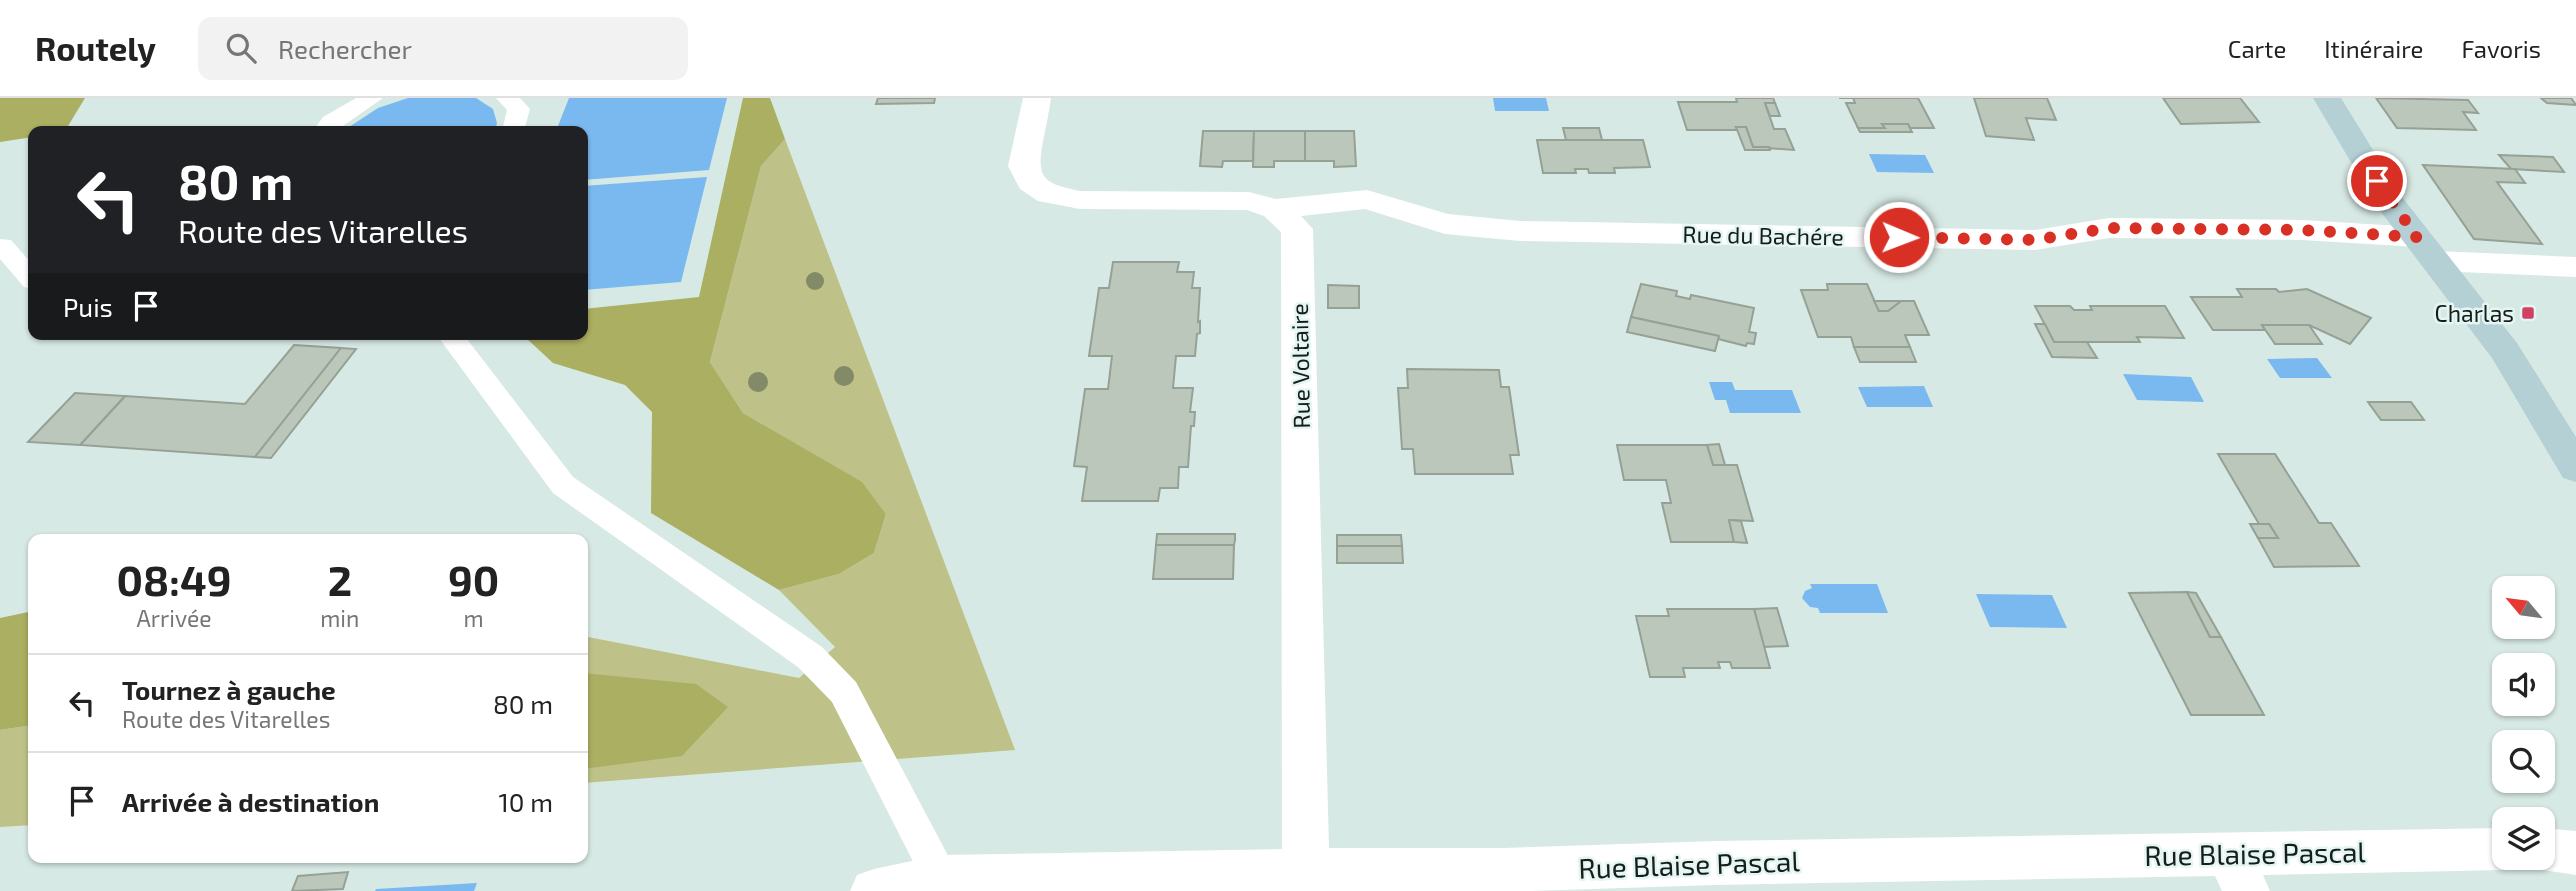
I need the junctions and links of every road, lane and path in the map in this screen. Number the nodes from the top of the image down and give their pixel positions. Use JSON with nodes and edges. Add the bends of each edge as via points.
{"nodes":[{"id":1,"x":372,"y":98,"type":"edge"},
{"id":2,"x":507,"y":98,"type":"edge"},
{"id":3,"x":1037,"y":98,"type":"edge"},
{"id":4,"x":2328,"y":98,"type":"edge"},
{"id":5,"x":328,"y":126,"type":"edge"},
{"id":6,"x":514,"y":126,"type":"edge"},
{"id":7,"x":1275,"y":209,"type":"junction"},
{"id":8,"x":2,"y":246,"type":"dead end"},
{"id":9,"x":2427,"y":249,"type":"junction"},
{"id":10,"x":2576,"y":267,"type":"edge"},
{"id":11,"x":28,"y":275,"type":"edge"},
{"id":12,"x":454,"y":340,"type":"edge"},
{"id":13,"x":2576,"y":468,"type":"edge"},
{"id":14,"x":2492,"y":850,"type":"edge"},
{"id":15,"x":2555,"y":850,"type":"edge"},
{"id":16,"x":2576,"y":853,"type":"edge"},
{"id":17,"x":1307,"y":870,"type":"junction"},
{"id":18,"x":2238,"y":872,"type":"edge"},
{"id":19,"x":940,"y":877,"type":"junction"},
{"id":20,"x":874,"y":891,"type":"edge"}],
"edges":[{"from":1,"to":5,"type":"lane"},
{"from":2,"to":6,"type":"lane","via":[[519,109]]},
{"from":3,"to":7,"type":"street","via":[[1023,166],[1031,182],[1049,194],[1080,200],[1249,201]]},
{"from":4,"to":9,"type":"main road","via":[[2389,201]]},
{"from":7,"to":9,"type":"street","name":"Rue du Bachére","via":[[1367,199],[1445,224],[1520,231],[2035,240],[2109,228],[2302,230]]},
{"from":7,"to":17,"type":"street","name":"Rue Voltaire","via":[[1297,229]]},
{"from":8,"to":11,"type":"lane"},
{"from":9,"to":10,"type":"street","name":"Rue du Bachére"},
{"from":9,"to":13,"type":"main road","via":[[2505,351]]},
{"from":12,"to":19,"type":"lane","via":[[563,485],[810,657],[844,692]]},
{"from":14,"to":18,"type":"street","name":"Rue Blaise Pascal"},
{"from":15,"to":16,"type":"street"},
{"from":17,"to":18,"type":"street","name":"Rue Blaise Pascal","via":[[1715,863]]},
{"from":17,"to":19,"type":"street","name":"Rue Blaise Pascal"},
{"from":19,"to":20,"type":"street","name":"Rue Blaise Pascal"}]}
